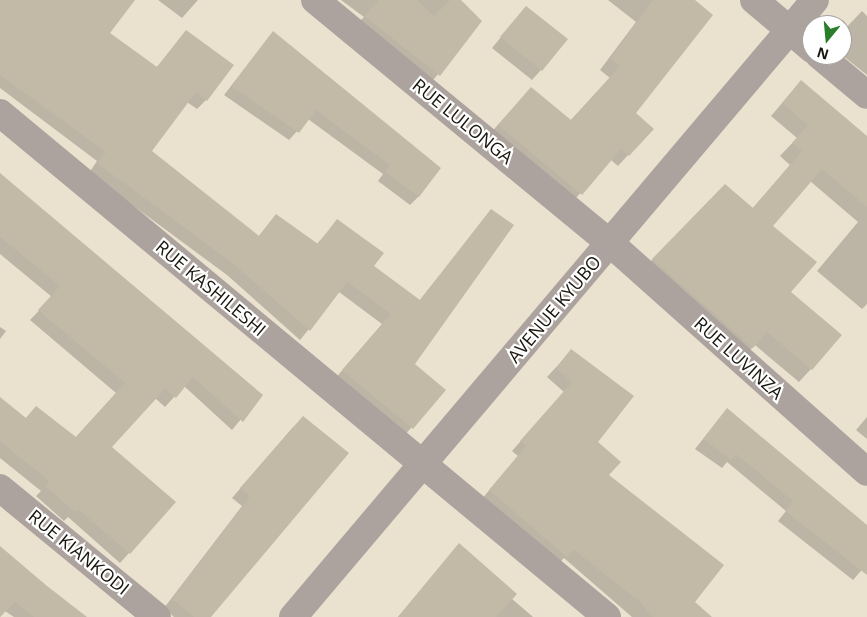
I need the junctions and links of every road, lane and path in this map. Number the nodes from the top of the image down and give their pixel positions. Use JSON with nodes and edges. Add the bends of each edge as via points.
{"nodes":[{"id":1,"x":315,"y":0,"type":"edge"},
{"id":2,"x":754,"y":0,"type":"edge"},
{"id":3,"x":815,"y":0,"type":"edge"},
{"id":4,"x":790,"y":30,"type":"junction"},
{"id":5,"x":802,"y":40,"type":"edge"},
{"id":6,"x":831,"y":65,"type":"edge"},
{"id":7,"x":867,"y":95,"type":"edge"},
{"id":8,"x":0,"y":113,"type":"edge"},
{"id":9,"x":610,"y":243,"type":"junction"},
{"id":10,"x":422,"y":464,"type":"junction"},
{"id":11,"x":867,"y":472,"type":"edge"},
{"id":12,"x":0,"y":488,"type":"edge"},
{"id":13,"x":157,"y":617,"type":"edge"},
{"id":14,"x":293,"y":617,"type":"edge"},
{"id":15,"x":607,"y":617,"type":"edge"}],
"edges":[{"from":1,"to":9,"type":"street","name":"RUE LULONGA"},
{"from":2,"to":4,"type":"street"},
{"from":3,"to":4,"type":"street","name":"AVENUE KYUBO"},
{"from":4,"to":5,"type":"street"},
{"from":4,"to":9,"type":"street","name":"AVENUE KYUBO"},
{"from":6,"to":7,"type":"street"},
{"from":8,"to":10,"type":"street","name":"RUE KASHILESHI"},
{"from":9,"to":10,"type":"street","name":"AVENUE KYUBO"},
{"from":9,"to":11,"type":"street","name":"RUE LUVINZA"},
{"from":10,"to":14,"type":"street","name":"AVENUE KYUBO"},
{"from":10,"to":15,"type":"street","name":"RUE KASHILESHI"},
{"from":12,"to":13,"type":"street","name":"RUE KIANKODI"}]}
